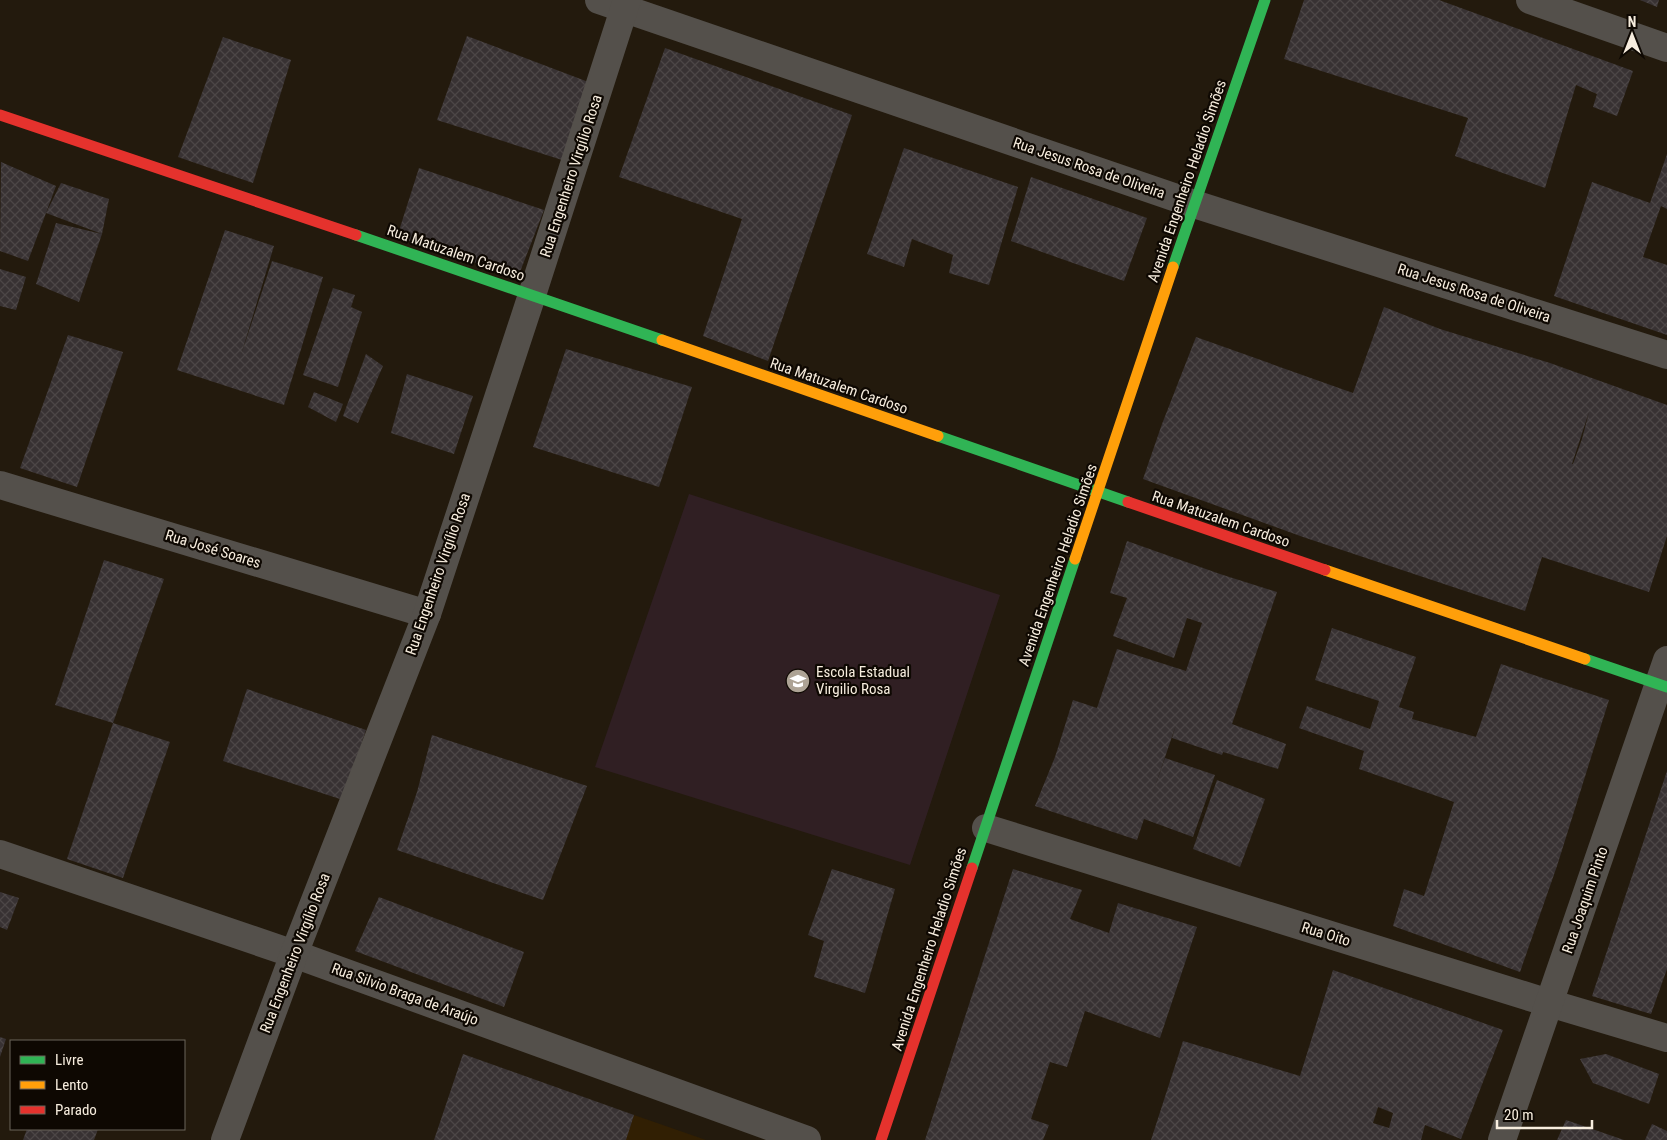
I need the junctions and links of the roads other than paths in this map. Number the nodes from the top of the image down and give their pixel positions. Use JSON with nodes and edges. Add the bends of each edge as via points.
{"nodes":[{"id":1,"x":599,"y":0,"type":"edge"},
{"id":2,"x":1265,"y":0,"type":"edge"},
{"id":3,"x":1530,"y":0,"type":"edge"},
{"id":4,"x":626,"y":5,"type":"edge"},
{"id":5,"x":1667,"y":48,"type":"edge"},
{"id":6,"x":0,"y":115,"type":"edge"},
{"id":7,"x":1194,"y":204,"type":"junction"},
{"id":8,"x":532,"y":295,"type":"junction"},
{"id":9,"x":1667,"y":355,"type":"edge"},
{"id":10,"x":0,"y":485,"type":"edge"},
{"id":11,"x":1098,"y":492,"type":"junction"},
{"id":12,"x":427,"y":614,"type":"junction"},
{"id":13,"x":1664,"y":677,"type":"edge"},
{"id":14,"x":986,"y":828,"type":"junction"},
{"id":15,"x":0,"y":854,"type":"edge"},
{"id":16,"x":294,"y":954,"type":"junction"},
{"id":17,"x":1549,"y":1003,"type":"junction"},
{"id":18,"x":1667,"y":1038,"type":"edge"},
{"id":19,"x":225,"y":1140,"type":"edge"},
{"id":20,"x":808,"y":1140,"type":"edge"},
{"id":21,"x":882,"y":1140,"type":"edge"},
{"id":22,"x":1502,"y":1140,"type":"edge"}],
"edges":[{"from":1,"to":4,"type":"street","name":"Rua Jesus Rosa de Oliveira"},
{"from":2,"to":7,"type":"street","name":"Avenida Engenheiro Heladio Simões"},
{"from":3,"to":5,"type":"street"},
{"from":4,"to":7,"type":"street","name":"Rua Jesus Rosa de Oliveira"},
{"from":4,"to":8,"type":"street","name":"Rua Engenheiro Virgílio Rosa"},
{"from":6,"to":8,"type":"street","name":"Rua Matuzalem Cardoso"},
{"from":7,"to":9,"type":"street","name":"Rua Jesus Rosa de Oliveira"},
{"from":7,"to":11,"type":"street","name":"Avenida Engenheiro Heladio Simões"},
{"from":8,"to":11,"type":"street","name":"Rua Matuzalem Cardoso"},
{"from":8,"to":12,"type":"street","name":"Rua Engenheiro Virgílio Rosa"},
{"from":10,"to":12,"type":"street","name":"Rua José Soares"},
{"from":11,"to":13,"type":"street","name":"Rua Matuzalem Cardoso"},
{"from":11,"to":14,"type":"street","name":"Avenida Engenheiro Heladio Simões"},
{"from":12,"to":16,"type":"street","name":"Rua Engenheiro Virgílio Rosa"},
{"from":13,"to":17,"type":"street","name":"Rua Joaquim Pinto"},
{"from":14,"to":17,"type":"street","name":"Rua Oito"},
{"from":14,"to":21,"type":"street","name":"Avenida Engenheiro Heladio Simões"},
{"from":15,"to":16,"type":"street","name":"Rua Silvio Braga de Araújo"},
{"from":16,"to":19,"type":"street","name":"Rua Engenheiro Virgílio Rosa"},
{"from":16,"to":20,"type":"street","name":"Rua Silvio Braga de Araújo"},
{"from":17,"to":18,"type":"street","name":"Rua Oito"},
{"from":17,"to":22,"type":"street","name":"Rua Joaquim Pinto"}]}
